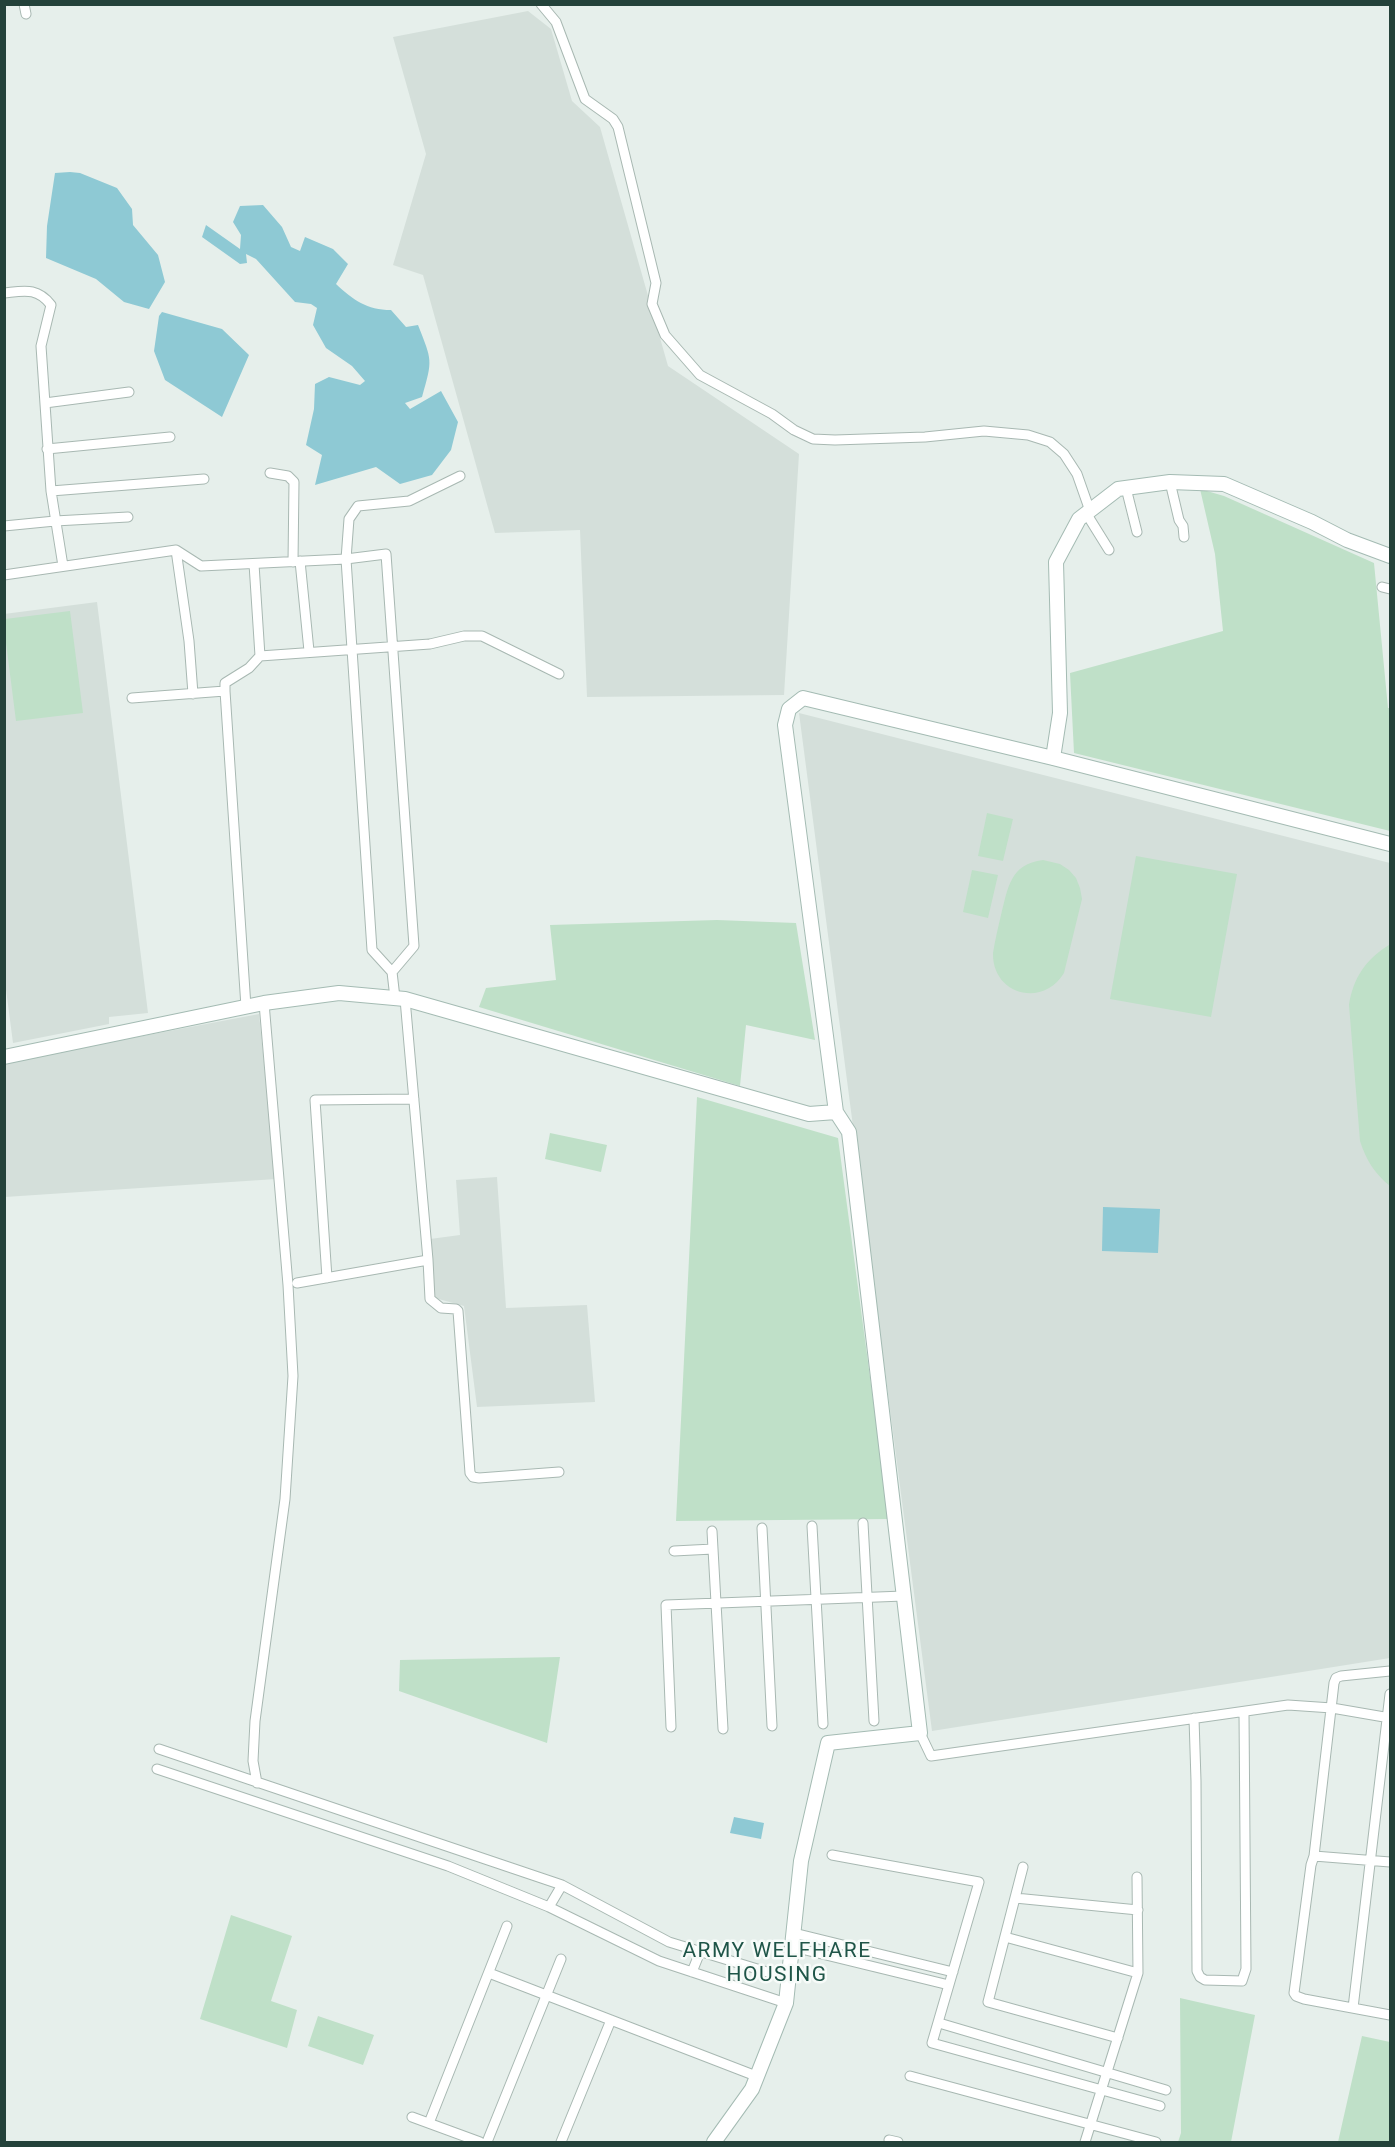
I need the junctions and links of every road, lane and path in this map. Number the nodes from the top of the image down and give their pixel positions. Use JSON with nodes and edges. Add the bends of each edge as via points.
{"nodes":[{"id":1,"x":541,"y":4,"type":"edge"},
{"id":2,"x":4,"y":293,"type":"edge"},
{"id":3,"x":129,"y":392,"type":"dead end"},
{"id":4,"x":45,"y":403,"type":"junction"},
{"id":5,"x":170,"y":437,"type":"dead end"},
{"id":6,"x":47,"y":449,"type":"junction"},
{"id":7,"x":270,"y":473,"type":"dead end"},
{"id":8,"x":460,"y":476,"type":"dead end"},
{"id":9,"x":204,"y":479,"type":"dead end"},
{"id":10,"x":1170,"y":482,"type":"junction"},
{"id":11,"x":1126,"y":488,"type":"junction"},
{"id":12,"x":51,"y":491,"type":"junction"},
{"id":13,"x":1088,"y":512,"type":"junction"},
{"id":14,"x":128,"y":517,"type":"dead end"},
{"id":15,"x":55,"y":521,"type":"junction"},
{"id":16,"x":4,"y":526,"type":"edge"},
{"id":17,"x":1137,"y":532,"type":"dead end"},
{"id":18,"x":1185,"y":537,"type":"dead end"},
{"id":19,"x":176,"y":550,"type":"junction"},
{"id":20,"x":1109,"y":550,"type":"dead end"},
{"id":21,"x":1390,"y":556,"type":"edge"},
{"id":22,"x":346,"y":559,"type":"junction"},
{"id":23,"x":297,"y":561,"type":"junction"},
{"id":24,"x":254,"y":564,"type":"junction"},
{"id":25,"x":63,"y":566,"type":"junction"},
{"id":26,"x":4,"y":575,"type":"edge"},
{"id":27,"x":393,"y":646,"type":"junction"},
{"id":28,"x":351,"y":648,"type":"junction"},
{"id":29,"x":309,"y":651,"type":"junction"},
{"id":30,"x":260,"y":656,"type":"junction"},
{"id":31,"x":559,"y":674,"type":"dead end"},
{"id":32,"x":225,"y":691,"type":"junction"},
{"id":33,"x":193,"y":694,"type":"junction"},
{"id":34,"x":132,"y":698,"type":"dead end"},
{"id":35,"x":1053,"y":758,"type":"junction"},
{"id":36,"x":1390,"y":844,"type":"edge"},
{"id":37,"x":392,"y":972,"type":"junction"},
{"id":38,"x":400,"y":999,"type":"junction"},
{"id":39,"x":264,"y":1003,"type":"junction"},
{"id":40,"x":246,"y":1006,"type":"junction"},
{"id":41,"x":4,"y":1057,"type":"edge"},
{"id":42,"x":414,"y":1099,"type":"junction"},
{"id":43,"x":836,"y":1112,"type":"junction"},
{"id":44,"x":428,"y":1260,"type":"junction"},
{"id":45,"x":327,"y":1278,"type":"junction"},
{"id":46,"x":297,"y":1283,"type":"dead end"},
{"id":47,"x":559,"y":1472,"type":"dead end"},
{"id":48,"x":863,"y":1523,"type":"dead end"},
{"id":49,"x":812,"y":1526,"type":"dead end"},
{"id":50,"x":762,"y":1528,"type":"dead end"},
{"id":51,"x":712,"y":1531,"type":"dead end"},
{"id":52,"x":713,"y":1549,"type":"junction"},
{"id":53,"x":674,"y":1551,"type":"dead end"},
{"id":54,"x":904,"y":1596,"type":"junction"},
{"id":55,"x":867,"y":1597,"type":"junction"},
{"id":56,"x":816,"y":1599,"type":"junction"},
{"id":57,"x":766,"y":1601,"type":"junction"},
{"id":58,"x":716,"y":1603,"type":"junction"},
{"id":59,"x":1390,"y":1671,"type":"edge"},
{"id":60,"x":1390,"y":1695,"type":"edge"},
{"id":61,"x":1332,"y":1708,"type":"junction"},
{"id":62,"x":1244,"y":1713,"type":"junction"},
{"id":63,"x":1194,"y":1718,"type":"junction"},
{"id":64,"x":1389,"y":1718,"type":"edge"},
{"id":65,"x":874,"y":1721,"type":"dead end"},
{"id":66,"x":823,"y":1724,"type":"dead end"},
{"id":67,"x":772,"y":1726,"type":"dead end"},
{"id":68,"x":671,"y":1727,"type":"dead end"},
{"id":69,"x":723,"y":1729,"type":"dead end"},
{"id":70,"x":920,"y":1732,"type":"junction"},
{"id":71,"x":159,"y":1749,"type":"dead end"},
{"id":72,"x":157,"y":1769,"type":"dead end"},
{"id":73,"x":257,"y":1783,"type":"junction"},
{"id":74,"x":832,"y":1855,"type":"dead end"},
{"id":75,"x":1314,"y":1856,"type":"junction"},
{"id":76,"x":1371,"y":1860,"type":"junction"},
{"id":77,"x":1390,"y":1862,"type":"edge"},
{"id":78,"x":1023,"y":1867,"type":"dead end"},
{"id":79,"x":1137,"y":1877,"type":"dead end"},
{"id":80,"x":562,"y":1885,"type":"junction"},
{"id":81,"x":1015,"y":1898,"type":"junction"},
{"id":82,"x":549,"y":1907,"type":"junction"},
{"id":83,"x":1138,"y":1910,"type":"junction"},
{"id":84,"x":507,"y":1926,"type":"dead end"},
{"id":85,"x":1005,"y":1937,"type":"junction"},
{"id":86,"x":793,"y":1940,"type":"junction"},
{"id":87,"x":699,"y":1952,"type":"junction"},
{"id":88,"x":561,"y":1959,"type":"dead end"},
{"id":89,"x":692,"y":1972,"type":"junction"},
{"id":90,"x":953,"y":1972,"type":"junction"},
{"id":91,"x":489,"y":1973,"type":"junction"},
{"id":92,"x":1138,"y":1973,"type":"junction"},
{"id":93,"x":790,"y":1979,"type":"junction"},
{"id":94,"x":949,"y":1985,"type":"junction"},
{"id":95,"x":547,"y":1995,"type":"junction"},
{"id":96,"x":786,"y":2003,"type":"junction"},
{"id":97,"x":1353,"y":2008,"type":"junction"},
{"id":98,"x":1390,"y":2015,"type":"edge"},
{"id":99,"x":610,"y":2020,"type":"junction"},
{"id":100,"x":939,"y":2023,"type":"junction"},
{"id":101,"x":1118,"y":2038,"type":"junction"},
{"id":102,"x":1107,"y":2073,"type":"junction"},
{"id":103,"x":756,"y":2076,"type":"junction"},
{"id":104,"x":910,"y":2076,"type":"dead end"},
{"id":105,"x":1101,"y":2090,"type":"junction"},
{"id":106,"x":1167,"y":2090,"type":"dead end"},
{"id":107,"x":1160,"y":2106,"type":"dead end"},
{"id":108,"x":412,"y":2117,"type":"dead end"},
{"id":109,"x":429,"y":2123,"type":"junction"},
{"id":110,"x":1090,"y":2125,"type":"junction"},
{"id":111,"x":480,"y":2142,"type":"edge"},
{"id":112,"x":487,"y":2142,"type":"edge"},
{"id":113,"x":561,"y":2142,"type":"edge"},
{"id":114,"x":714,"y":2142,"type":"edge"},
{"id":115,"x":1085,"y":2142,"type":"edge"},
{"id":116,"x":1156,"y":2142,"type":"edge"}],
"edges":[{"from":1,"to":13,"type":"street","via":[[556,22],[585,99],[614,119],[618,127],[656,284],[652,304],[665,335],[700,375],[813,439],[925,437],[984,431],[1029,435],[1050,442],[1077,474]]},
{"from":2,"to":4,"type":"street","via":[[29,290],[44,296],[51,305],[41,346]]},
{"from":3,"to":4,"type":"street"},
{"from":4,"to":6,"type":"street"},
{"from":5,"to":6,"type":"street"},
{"from":6,"to":12,"type":"street"},
{"from":7,"to":23,"type":"street","via":[[288,476],[294,482]]},
{"from":8,"to":22,"type":"street","via":[[409,501],[358,506],[349,519]]},
{"from":9,"to":12,"type":"street"},
{"from":10,"to":11,"type":"main road"},
{"from":10,"to":18,"type":"street"},
{"from":10,"to":21,"type":"main road","via":[[1224,484]]},
{"from":11,"to":13,"type":"main road","via":[[1118,489]]},
{"from":11,"to":17,"type":"street"},
{"from":12,"to":15,"type":"street"},
{"from":13,"to":20,"type":"street"},
{"from":13,"to":35,"type":"main road","via":[[1079,519],[1056,562],[1060,714]]},
{"from":14,"to":15,"type":"street"},
{"from":15,"to":16,"type":"street"},
{"from":15,"to":25,"type":"street"},
{"from":19,"to":24,"type":"street","via":[[201,566]]},
{"from":19,"to":25,"type":"street"},
{"from":19,"to":33,"type":"street"},
{"from":22,"to":23,"type":"street"},
{"from":22,"to":27,"type":"street","via":[[386,554]]},
{"from":22,"to":28,"type":"street"},
{"from":23,"to":24,"type":"street"},
{"from":23,"to":29,"type":"street"},
{"from":24,"to":30,"type":"street"},
{"from":25,"to":26,"type":"street"},
{"from":27,"to":28,"type":"street"},
{"from":27,"to":31,"type":"street","via":[[482,636]]},
{"from":27,"to":37,"type":"street","via":[[414,946]]},
{"from":28,"to":29,"type":"street"},
{"from":28,"to":37,"type":"street","via":[[372,950]]},
{"from":29,"to":30,"type":"street"},
{"from":30,"to":32,"type":"street","via":[[225,683]]},
{"from":32,"to":33,"type":"street"},
{"from":32,"to":40,"type":"street"},
{"from":33,"to":34,"type":"street"},
{"from":35,"to":36,"type":"main road"},
{"from":35,"to":43,"type":"main road","via":[[803,698],[789,709],[785,725]]},
{"from":37,"to":38,"type":"street"},
{"from":38,"to":39,"type":"main road","via":[[339,993]]},
{"from":38,"to":42,"type":"street"},
{"from":38,"to":43,"type":"main road","via":[[809,1114]]},
{"from":39,"to":40,"type":"main road"},
{"from":39,"to":73,"type":"street","via":[[293,1376],[285,1499],[255,1721],[253,1761]]},
{"from":40,"to":41,"type":"main road"},
{"from":42,"to":44,"type":"street"},
{"from":42,"to":45,"type":"street","via":[[315,1100]]},
{"from":43,"to":54,"type":"main road","via":[[849,1132]]},
{"from":44,"to":45,"type":"street"},
{"from":44,"to":47,"type":"street","via":[[430,1299],[441,1308],[458,1311],[471,1475],[479,1478]]},
{"from":45,"to":46,"type":"street"},
{"from":48,"to":55,"type":"street"},
{"from":49,"to":56,"type":"street"},
{"from":50,"to":57,"type":"street"},
{"from":51,"to":52,"type":"street"},
{"from":52,"to":53,"type":"street"},
{"from":52,"to":58,"type":"street"},
{"from":54,"to":55,"type":"street"},
{"from":54,"to":70,"type":"main road"},
{"from":55,"to":56,"type":"street"},
{"from":55,"to":65,"type":"street"},
{"from":56,"to":57,"type":"street"},
{"from":56,"to":66,"type":"street"},
{"from":57,"to":58,"type":"street"},
{"from":57,"to":67,"type":"street"},
{"from":58,"to":68,"type":"street","via":[[666,1605]]},
{"from":58,"to":69,"type":"street"},
{"from":59,"to":61,"type":"street","via":[[1336,1678]]},
{"from":60,"to":64,"type":"street"},
{"from":61,"to":62,"type":"street","via":[[1288,1705]]},
{"from":61,"to":64,"type":"street"},
{"from":61,"to":75,"type":"street"},
{"from":62,"to":63,"type":"street"},
{"from":62,"to":63,"type":"street","via":[[1246,1969],[1242,1981],[1205,1980],[1197,1971]]},
{"from":63,"to":70,"type":"street","via":[[931,1756]]},
{"from":64,"to":76,"type":"street"},
{"from":70,"to":86,"type":"main road","via":[[828,1743],[801,1861]]},
{"from":71,"to":73,"type":"street"},
{"from":72,"to":82,"type":"street","via":[[448,1866]]},
{"from":73,"to":80,"type":"street"},
{"from":74,"to":90,"type":"street","via":[[979,1882]]},
{"from":75,"to":76,"type":"street"},
{"from":75,"to":97,"type":"street","via":[[1294,1993],[1304,1999]]},
{"from":76,"to":77,"type":"street"},
{"from":76,"to":97,"type":"street"},
{"from":78,"to":81,"type":"street"},
{"from":79,"to":83,"type":"street"},
{"from":80,"to":82,"type":"street"},
{"from":80,"to":87,"type":"street","via":[[669,1942]]},
{"from":81,"to":83,"type":"street"},
{"from":81,"to":85,"type":"street"},
{"from":82,"to":89,"type":"street","via":[[659,1961]]},
{"from":83,"to":92,"type":"street"},
{"from":84,"to":91,"type":"street"},
{"from":85,"to":92,"type":"street"},
{"from":85,"to":101,"type":"street","via":[[988,2002]]},
{"from":86,"to":90,"type":"street"},
{"from":86,"to":93,"type":"main road"},
{"from":86,"to":94,"type":"street"},
{"from":87,"to":89,"type":"street"},
{"from":87,"to":93,"type":"street"},
{"from":88,"to":95,"type":"street"},
{"from":89,"to":96,"type":"street"},
{"from":90,"to":94,"type":"street"},
{"from":91,"to":95,"type":"street"},
{"from":91,"to":109,"type":"street"},
{"from":92,"to":101,"type":"street"},
{"from":93,"to":96,"type":"main road"},
{"from":94,"to":100,"type":"street"},
{"from":95,"to":99,"type":"street"},
{"from":95,"to":112,"type":"street"},
{"from":96,"to":103,"type":"main road"},
{"from":97,"to":98,"type":"street"},
{"from":99,"to":103,"type":"street"},
{"from":99,"to":113,"type":"street"},
{"from":100,"to":102,"type":"street"},
{"from":100,"to":105,"type":"street","via":[[932,2043]]},
{"from":101,"to":102,"type":"street"},
{"from":102,"to":105,"type":"street"},
{"from":102,"to":106,"type":"street"},
{"from":103,"to":114,"type":"main road","via":[[752,2089]]},
{"from":104,"to":110,"type":"street"},
{"from":105,"to":107,"type":"street"},
{"from":105,"to":110,"type":"street"},
{"from":108,"to":109,"type":"street"},
{"from":109,"to":111,"type":"street"},
{"from":110,"to":115,"type":"street"},
{"from":110,"to":116,"type":"street"}]}
